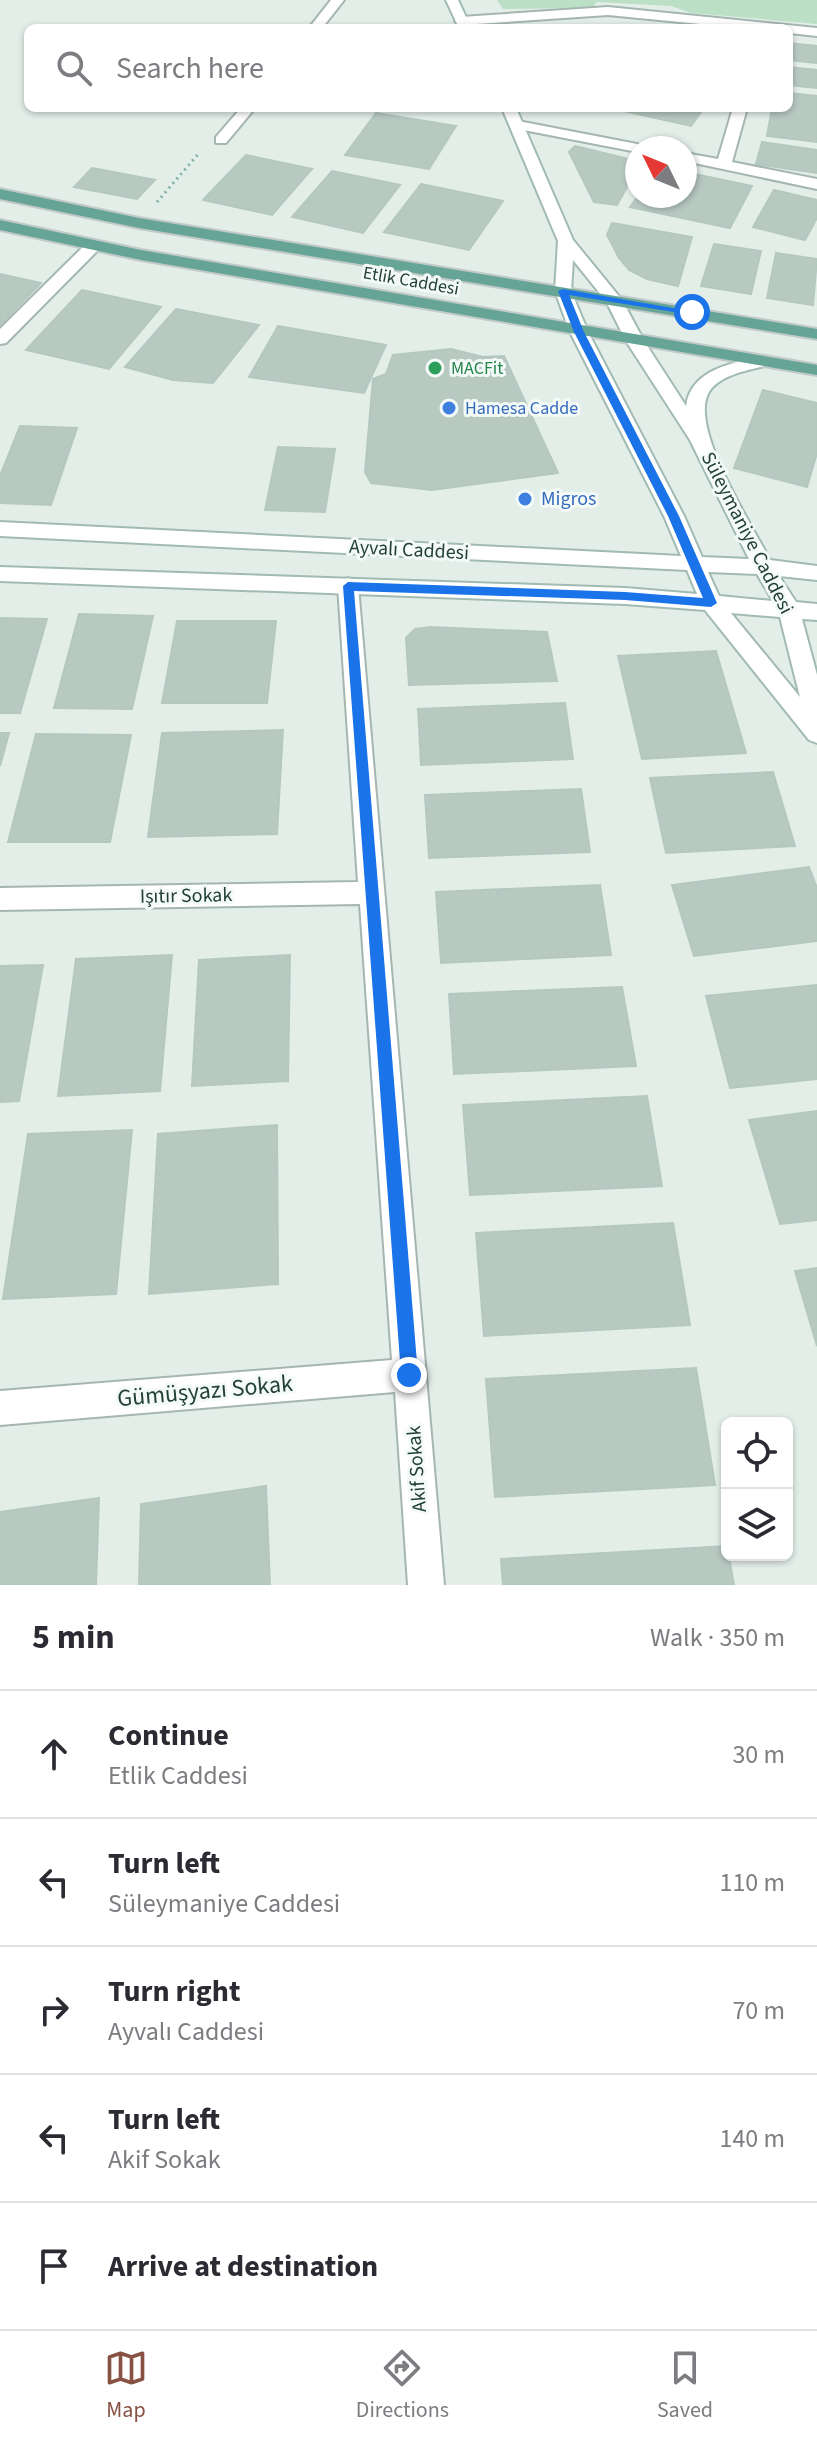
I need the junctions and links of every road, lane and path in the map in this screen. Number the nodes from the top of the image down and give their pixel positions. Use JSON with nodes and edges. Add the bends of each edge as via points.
{"nodes":[{"id":1,"x":338,"y":0,"type":"edge"},
{"id":2,"x":452,"y":0,"type":"edge"},
{"id":3,"x":318,"y":24,"type":"edge"},
{"id":4,"x":463,"y":24,"type":"edge"},
{"id":5,"x":733,"y":24,"type":"edge"},
{"id":6,"x":793,"y":29,"type":"edge"},
{"id":7,"x":817,"y":32,"type":"edge"},
{"id":8,"x":245,"y":112,"type":"edge"},
{"id":9,"x":511,"y":112,"type":"edge"},
{"id":10,"x":739,"y":112,"type":"edge"},
{"id":11,"x":518,"y":125,"type":"junction"},
{"id":12,"x":221,"y":140,"type":"joint"},
{"id":13,"x":625,"y":146,"type":"edge"},
{"id":14,"x":697,"y":159,"type":"edge"},
{"id":15,"x":724,"y":165,"type":"junction"},
{"id":16,"x":817,"y":184,"type":"edge"},
{"id":17,"x":0,"y":194,"type":"edge"},
{"id":18,"x":139,"y":223,"type":"junction"},
{"id":19,"x":0,"y":225,"type":"edge"},
{"id":20,"x":566,"y":241,"type":"junction"},
{"id":21,"x":93,"y":246,"type":"junction"},
{"id":22,"x":563,"y":291,"type":"junction"},
{"id":23,"x":614,"y":300,"type":"junction"},
{"id":24,"x":579,"y":332,"type":"junction"},
{"id":25,"x":817,"y":334,"type":"edge"},
{"id":26,"x":0,"y":339,"type":"edge"},
{"id":27,"x":635,"y":341,"type":"junction"},
{"id":28,"x":763,"y":361,"type":"junction"},
{"id":29,"x":817,"y":370,"type":"edge"},
{"id":30,"x":699,"y":440,"type":"junction"},
{"id":31,"x":0,"y":529,"type":"edge"},
{"id":32,"x":697,"y":564,"type":"junction"},
{"id":33,"x":763,"y":567,"type":"junction"},
{"id":34,"x":817,"y":573,"type":"edge"},
{"id":35,"x":0,"y":574,"type":"edge"},
{"id":36,"x":348,"y":586,"type":"junction"},
{"id":37,"x":711,"y":603,"type":"junction"},
{"id":38,"x":789,"y":609,"type":"junction"},
{"id":39,"x":817,"y":612,"type":"edge"},
{"id":40,"x":817,"y":718,"type":"edge"},
{"id":41,"x":817,"y":734,"type":"edge"},
{"id":42,"x":372,"y":893,"type":"junction"},
{"id":43,"x":0,"y":899,"type":"edge"},
{"id":44,"x":409,"y":1375,"type":"junction"},
{"id":45,"x":0,"y":1408,"type":"edge"},
{"id":46,"x":426,"y":1585,"type":"edge"}],
"edges":[{"from":1,"to":3,"type":"main road"},
{"from":2,"to":4,"type":"main road"},
{"from":4,"to":5,"type":"main road","via":[[608,11]]},
{"from":6,"to":7,"type":"main road"},
{"from":8,"to":12,"type":"main road"},
{"from":9,"to":11,"type":"main road"},
{"from":10,"to":15,"type":"main road"},
{"from":11,"to":13,"type":"main road"},
{"from":11,"to":20,"type":"main road"},
{"from":12,"to":18,"type":"path","via":[[206,146]]},
{"from":14,"to":15,"type":"main road"},
{"from":15,"to":16,"type":"main road"},
{"from":17,"to":18,"type":"main road","name":"Etlik Caddesi"},
{"from":18,"to":22,"type":"main road","name":"Etlik Caddesi"},
{"from":19,"to":21,"type":"main road","name":"Etlik Caddesi"},
{"from":20,"to":22,"type":"main road"},
{"from":20,"to":23,"type":"main road","name":"Süleymaniye Caddesi"},
{"from":21,"to":24,"type":"main road","name":"Etlik Caddesi"},
{"from":21,"to":26,"type":"main road"},
{"from":22,"to":23,"type":"main road","name":"Etlik Caddesi"},
{"from":22,"to":24,"type":"main road"},
{"from":23,"to":25,"type":"main road","name":"Etlik Caddesi"},
{"from":23,"to":27,"type":"main road","name":"Süleymaniye Caddesi"},
{"from":24,"to":27,"type":"main road","name":"Etlik Caddesi"},
{"from":24,"to":32,"type":"main road"},
{"from":27,"to":28,"type":"main road","name":"Etlik Caddesi"},
{"from":27,"to":30,"type":"main road","name":"Süleymaniye Caddesi"},
{"from":28,"to":29,"type":"main road","name":"Etlik Caddesi"},
{"from":28,"to":30,"type":"main road","name":"Süleymaniye Caddesi","via":[[715,376],[700,387],[694,418]]},
{"from":30,"to":33,"type":"main road","name":"Süleymaniye Caddesi"},
{"from":31,"to":32,"type":"main road","name":"Ayvalı Caddesi"},
{"from":32,"to":33,"type":"main road","name":"Ayvalı Caddesi"},
{"from":32,"to":37,"type":"main road"},
{"from":33,"to":34,"type":"main road","name":"Ayvalı Caddesi"},
{"from":33,"to":38,"type":"main road","name":"Süleymaniye Caddesi"},
{"from":35,"to":36,"type":"main road","name":"Ayvalı Caddesi"},
{"from":36,"to":37,"type":"main road","name":"Ayvalı Caddesi"},
{"from":36,"to":42,"type":"main road","name":"Akif Sokak"},
{"from":37,"to":38,"type":"main road","name":"Ayvalı Caddesi"},
{"from":37,"to":41,"type":"main road"},
{"from":38,"to":39,"type":"main road","name":"Ayvalı Caddesi"},
{"from":38,"to":40,"type":"main road","name":"Süleymaniye Caddesi"},
{"from":42,"to":43,"type":"main road","name":"Işıtır Sokak"},
{"from":42,"to":44,"type":"main road","name":"Akif Sokak"},
{"from":44,"to":45,"type":"main road","name":"Gümüşyazı Sokak"},
{"from":44,"to":46,"type":"main road","name":"Akif Sokak"}]}
